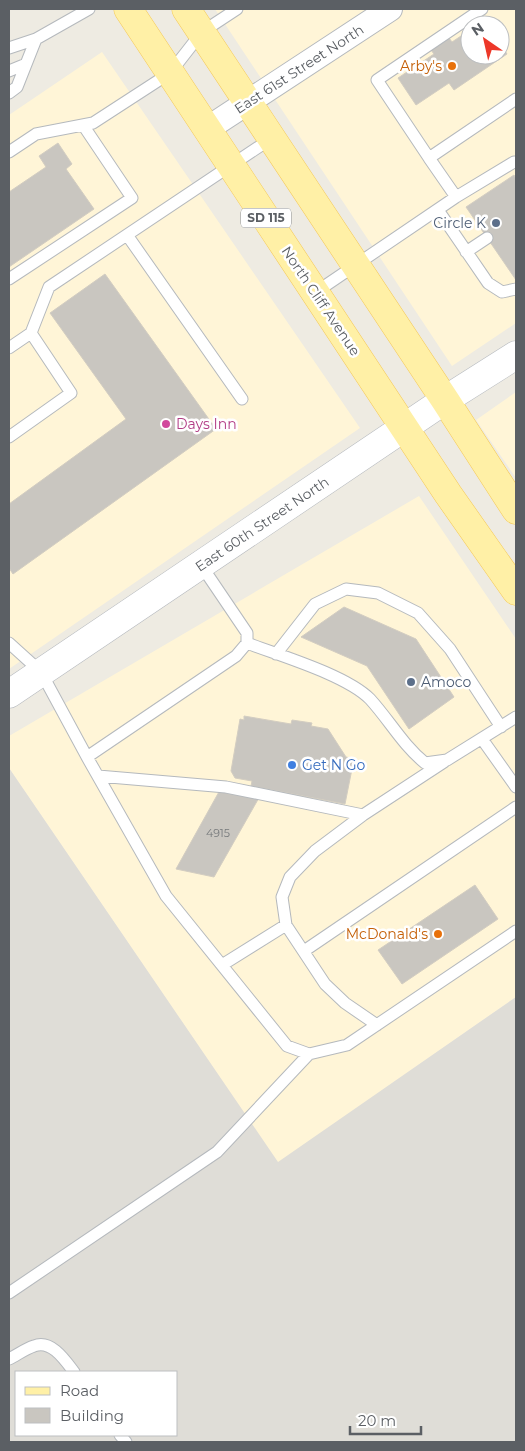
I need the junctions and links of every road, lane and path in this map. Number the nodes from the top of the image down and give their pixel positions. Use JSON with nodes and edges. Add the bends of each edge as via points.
{"nodes":[{"id":1,"x":89,"y":9,"type":"edge"},
{"id":2,"x":128,"y":9,"type":"edge"},
{"id":3,"x":186,"y":9,"type":"edge"},
{"id":4,"x":237,"y":9,"type":"edge"},
{"id":5,"x":390,"y":9,"type":"edge"},
{"id":6,"x":482,"y":9,"type":"edge"},
{"id":7,"x":202,"y":32,"type":"junction"},
{"id":8,"x":36,"y":39,"type":"junction"},
{"id":9,"x":9,"y":48,"type":"edge"},
{"id":10,"x":26,"y":64,"type":"junction"},
{"id":11,"x":9,"y":71,"type":"edge"},
{"id":12,"x":170,"y":72,"type":"junction"},
{"id":13,"x":9,"y":93,"type":"edge"},
{"id":14,"x":516,"y":99,"type":"edge"},
{"id":15,"x":248,"y":102,"type":"junction"},
{"id":16,"x":83,"y":124,"type":"junction"},
{"id":17,"x":207,"y":129,"type":"junction"},
{"id":18,"x":272,"y":138,"type":"junction"},
{"id":19,"x":9,"y":152,"type":"edge"},
{"id":20,"x":429,"y":158,"type":"junction"},
{"id":21,"x":516,"y":162,"type":"edge"},
{"id":22,"x":232,"y":166,"type":"junction"},
{"id":23,"x":456,"y":197,"type":"junction"},
{"id":24,"x":438,"y":210,"type":"junction"},
{"id":25,"x":127,"y":235,"type":"junction"},
{"id":26,"x":487,"y":238,"type":"dead end"},
{"id":27,"x":466,"y":252,"type":"junction"},
{"id":28,"x":356,"y":265,"type":"junction"},
{"id":29,"x":9,"y":280,"type":"edge"},
{"id":30,"x":516,"y":289,"type":"edge"},
{"id":31,"x":316,"y":292,"type":"junction"},
{"id":32,"x":31,"y":333,"type":"junction"},
{"id":33,"x":9,"y":348,"type":"edge"},
{"id":34,"x":516,"y":355,"type":"edge"},
{"id":35,"x":242,"y":399,"type":"dead end"},
{"id":36,"x":445,"y":400,"type":"junction"},
{"id":37,"x":405,"y":427,"type":"junction"},
{"id":38,"x":9,"y":437,"type":"edge"},
{"id":39,"x":516,"y":510,"type":"edge"},
{"id":40,"x":201,"y":565,"type":"junction"},
{"id":41,"x":516,"y":591,"type":"edge"},
{"id":42,"x":9,"y":643,"type":"edge"},
{"id":43,"x":247,"y":643,"type":"junction"},
{"id":44,"x":276,"y":654,"type":"junction"},
{"id":45,"x":41,"y":672,"type":"junction"},
{"id":46,"x":9,"y":694,"type":"edge"},
{"id":47,"x":516,"y":717,"type":"edge"},
{"id":48,"x":501,"y":727,"type":"junction"},
{"id":49,"x":482,"y":739,"type":"junction"},
{"id":50,"x":87,"y":757,"type":"junction"},
{"id":51,"x":447,"y":760,"type":"junction"},
{"id":52,"x":98,"y":776,"type":"junction"},
{"id":53,"x":516,"y":787,"type":"edge"},
{"id":54,"x":516,"y":807,"type":"edge"},
{"id":55,"x":363,"y":815,"type":"junction"},
{"id":56,"x":286,"y":925,"type":"junction"},
{"id":57,"x":516,"y":932,"type":"edge"},
{"id":58,"x":304,"y":951,"type":"junction"},
{"id":59,"x":222,"y":965,"type":"junction"},
{"id":60,"x":377,"y":1025,"type":"junction"},
{"id":61,"x":309,"y":1054,"type":"junction"},
{"id":62,"x":9,"y":1293,"type":"edge"},
{"id":63,"x":9,"y":1359,"type":"edge"},
{"id":64,"x":73,"y":1371,"type":"edge"}],
"edges":[{"from":1,"to":8,"type":"lane"},
{"from":2,"to":12,"type":"main road","name":"North Cliff Avenue","number":"SD 115"},
{"from":3,"to":7,"type":"main road"},
{"from":4,"to":7,"type":"lane"},
{"from":5,"to":15,"type":"street","name":"East 61st Street North"},
{"from":6,"to":20,"type":"lane","via":[[377,80]]},
{"from":7,"to":12,"type":"lane"},
{"from":7,"to":15,"type":"main road"},
{"from":8,"to":9,"type":"lane"},
{"from":8,"to":10,"type":"lane"},
{"from":10,"to":11,"type":"lane"},
{"from":10,"to":13,"type":"lane","via":[[17,87]]},
{"from":12,"to":16,"type":"lane","via":[[92,123]]},
{"from":12,"to":17,"type":"main road","name":"North Cliff Avenue","number":"SD 115"},
{"from":14,"to":20,"type":"lane"},
{"from":15,"to":17,"type":"street","name":"East 61st Street North"},
{"from":15,"to":18,"type":"main road"},
{"from":16,"to":19,"type":"lane","via":[[36,134]]},
{"from":16,"to":29,"type":"lane","via":[[132,198]]},
{"from":17,"to":22,"type":"main road","name":"North Cliff Avenue","number":"SD 115"},
{"from":18,"to":22,"type":"lane"},
{"from":18,"to":28,"type":"main road"},
{"from":20,"to":23,"type":"lane"},
{"from":21,"to":23,"type":"lane"},
{"from":22,"to":25,"type":"lane"},
{"from":22,"to":31,"type":"main road","name":"North Cliff Avenue","number":"SD 115"},
{"from":23,"to":24,"type":"lane"},
{"from":24,"to":27,"type":"lane"},
{"from":24,"to":28,"type":"lane"},
{"from":25,"to":32,"type":"lane","via":[[49,287]]},
{"from":25,"to":35,"type":"lane"},
{"from":26,"to":27,"type":"lane"},
{"from":27,"to":30,"type":"lane","via":[[488,283],[502,292]]},
{"from":28,"to":31,"type":"lane"},
{"from":28,"to":36,"type":"main road"},
{"from":31,"to":37,"type":"main road","name":"North Cliff Avenue","number":"SD 115"},
{"from":32,"to":33,"type":"lane"},
{"from":32,"to":38,"type":"lane","via":[[71,393]]},
{"from":34,"to":36,"type":"main road","name":"East 60th Street North"},
{"from":36,"to":37,"type":"main road","name":"East 60th Street North"},
{"from":36,"to":39,"type":"main road"},
{"from":37,"to":40,"type":"main road","name":"East 60th Street North"},
{"from":37,"to":41,"type":"main road","name":"North Cliff Avenue","number":"SD 115"},
{"from":40,"to":43,"type":"lane","via":[[247,633]]},
{"from":40,"to":45,"type":"main road","name":"East 60th Street North"},
{"from":42,"to":45,"type":"lane"},
{"from":43,"to":44,"type":"lane"},
{"from":43,"to":50,"type":"lane","via":[[236,656]]},
{"from":44,"to":48,"type":"lane","via":[[315,604],[346,589],[378,593],[418,613],[450,649]]},
{"from":44,"to":51,"type":"lane","via":[[342,680],[369,698],[410,751],[425,764]]},
{"from":45,"to":46,"type":"main road","name":"East 60th Street North"},
{"from":45,"to":50,"type":"lane"},
{"from":47,"to":48,"type":"lane"},
{"from":48,"to":49,"type":"lane"},
{"from":49,"to":51,"type":"lane"},
{"from":49,"to":53,"type":"lane"},
{"from":50,"to":52,"type":"lane"},
{"from":51,"to":55,"type":"lane"},
{"from":52,"to":55,"type":"lane","via":[[226,787]]},
{"from":52,"to":59,"type":"lane","via":[[166,896]]},
{"from":54,"to":58,"type":"lane"},
{"from":55,"to":56,"type":"lane","via":[[315,851],[290,876],[282,897]]},
{"from":56,"to":58,"type":"lane"},
{"from":56,"to":59,"type":"lane"},
{"from":57,"to":60,"type":"lane"},
{"from":58,"to":60,"type":"lane","via":[[325,984],[345,1004]]},
{"from":59,"to":61,"type":"lane","via":[[287,1046]]},
{"from":60,"to":61,"type":"lane","via":[[347,1045]]},
{"from":61,"to":62,"type":"lane","via":[[217,1152]]},
{"from":63,"to":64,"type":"lane","via":[[35,1345],[47,1345],[63,1356]]}]}
